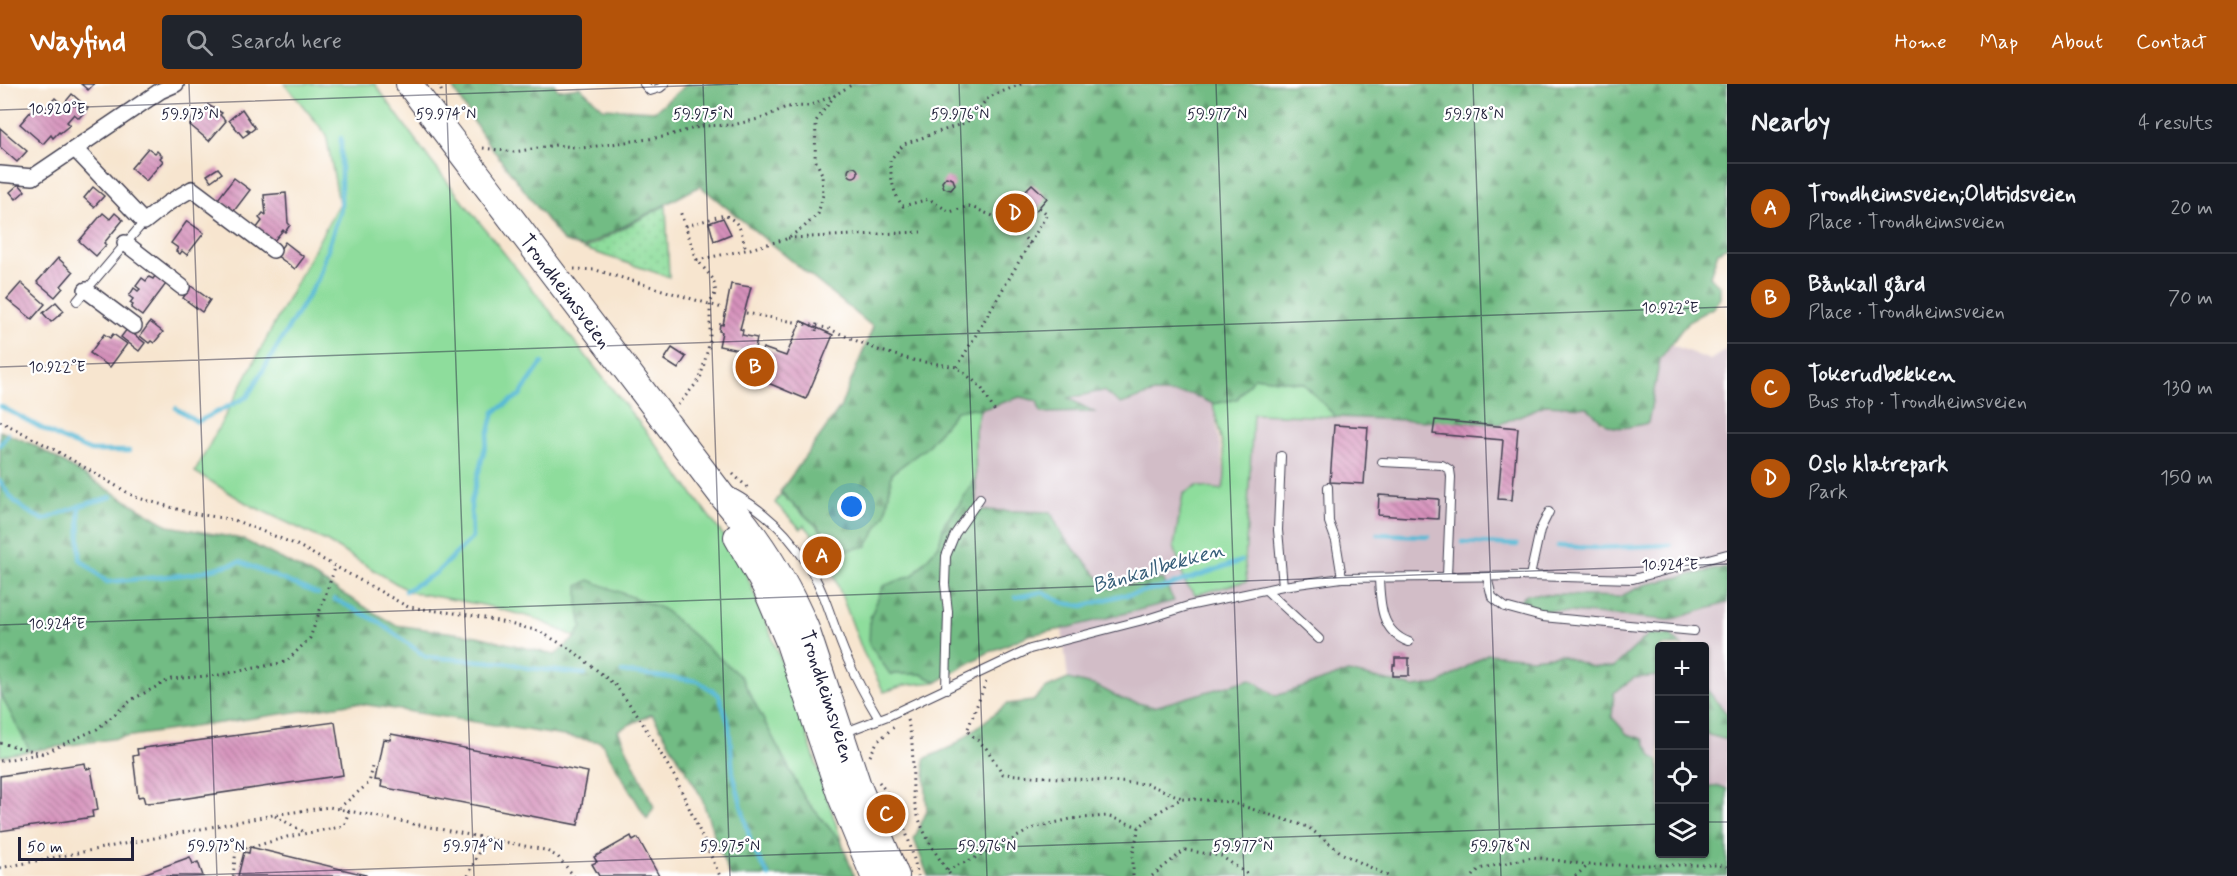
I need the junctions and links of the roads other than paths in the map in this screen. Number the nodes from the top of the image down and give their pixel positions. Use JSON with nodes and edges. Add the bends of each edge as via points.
{"nodes":[{"id":1,"x":176,"y":84,"type":"edge"},
{"id":2,"x":410,"y":84,"type":"edge"},
{"id":3,"x":644,"y":84,"type":"edge"},
{"id":4,"x":665,"y":84,"type":"edge"},
{"id":5,"x":156,"y":88,"type":"edge"},
{"id":6,"x":75,"y":149,"type":"junction"},
{"id":7,"x":0,"y":174,"type":"edge"},
{"id":8,"x":144,"y":222,"type":"junction"},
{"id":9,"x":125,"y":243,"type":"junction"},
{"id":10,"x":273,"y":250,"type":"dead end"},
{"id":11,"x":182,"y":287,"type":"dead end"},
{"id":12,"x":82,"y":295,"type":"joint"},
{"id":13,"x":135,"y":326,"type":"dead end"},
{"id":14,"x":1281,"y":456,"type":"dead end"},
{"id":15,"x":1382,"y":462,"type":"dead end"},
{"id":16,"x":1328,"y":487,"type":"dead end"},
{"id":17,"x":716,"y":489,"type":"junction"},
{"id":18,"x":980,"y":498,"type":"dead end"},
{"id":19,"x":1549,"y":512,"type":"dead end"},
{"id":20,"x":1727,"y":554,"type":"edge"},
{"id":21,"x":1447,"y":576,"type":"junction"},
{"id":22,"x":1530,"y":576,"type":"junction"},
{"id":23,"x":1487,"y":577,"type":"junction"},
{"id":24,"x":1342,"y":578,"type":"junction"},
{"id":25,"x":1379,"y":578,"type":"junction"},
{"id":26,"x":1283,"y":586,"type":"junction"},
{"id":27,"x":1266,"y":590,"type":"junction"},
{"id":28,"x":1694,"y":631,"type":"dead end"},
{"id":29,"x":1319,"y":639,"type":"dead end"},
{"id":30,"x":1409,"y":642,"type":"dead end"},
{"id":31,"x":946,"y":689,"type":"junction"},
{"id":32,"x":879,"y":719,"type":"junction"},
{"id":33,"x":831,"y":737,"type":"junction"},
{"id":34,"x":874,"y":876,"type":"edge"},
{"id":35,"x":896,"y":876,"type":"edge"}],
"edges":[{"from":1,"to":5,"type":"street"},
{"from":2,"to":17,"type":"highway","name":"Trondheimsveien"},
{"from":3,"to":4,"type":"lane","via":[[650,91]]},
{"from":5,"to":6,"type":"street"},
{"from":6,"to":7,"type":"street","via":[[33,177]]},
{"from":6,"to":8,"type":"street"},
{"from":8,"to":9,"type":"lane"},
{"from":8,"to":10,"type":"street","via":[[192,189]]},
{"from":9,"to":11,"type":"street"},
{"from":9,"to":12,"type":"lane"},
{"from":12,"to":13,"type":"street"},
{"from":14,"to":26,"type":"lane","via":[[1278,530]]},
{"from":15,"to":21,"type":"lane","via":[[1442,465],[1449,470]]},
{"from":16,"to":24,"type":"lane","via":[[1329,522]]},
{"from":17,"to":32,"type":"lane","via":[[761,509],[791,540],[813,573],[846,656]]},
{"from":17,"to":33,"type":"highway","name":"Trondheimsveien","via":[[762,545],[795,604],[816,656]]},
{"from":18,"to":31,"type":"lane","via":[[955,534],[946,556]]},
{"from":19,"to":22,"type":"lane","via":[[1540,530]]},
{"from":20,"to":22,"type":"lane","via":[[1633,579]]},
{"from":21,"to":23,"type":"lane"},
{"from":21,"to":25,"type":"lane"},
{"from":22,"to":23,"type":"lane"},
{"from":23,"to":28,"type":"lane","via":[[1492,597],[1505,608],[1542,617]]},
{"from":24,"to":25,"type":"lane"},
{"from":24,"to":26,"type":"lane"},
{"from":25,"to":30,"type":"lane","via":[[1380,604],[1390,631]]},
{"from":26,"to":27,"type":"lane"},
{"from":27,"to":29,"type":"lane"},
{"from":27,"to":31,"type":"lane","via":[[1188,606],[1030,649]]},
{"from":31,"to":32,"type":"lane"},
{"from":32,"to":33,"type":"lane"},
{"from":33,"to":34,"type":"highway","name":"Trondheimsveien","via":[[852,825]]},
{"from":33,"to":35,"type":"highway","name":"Trondheimsveien"}]}
